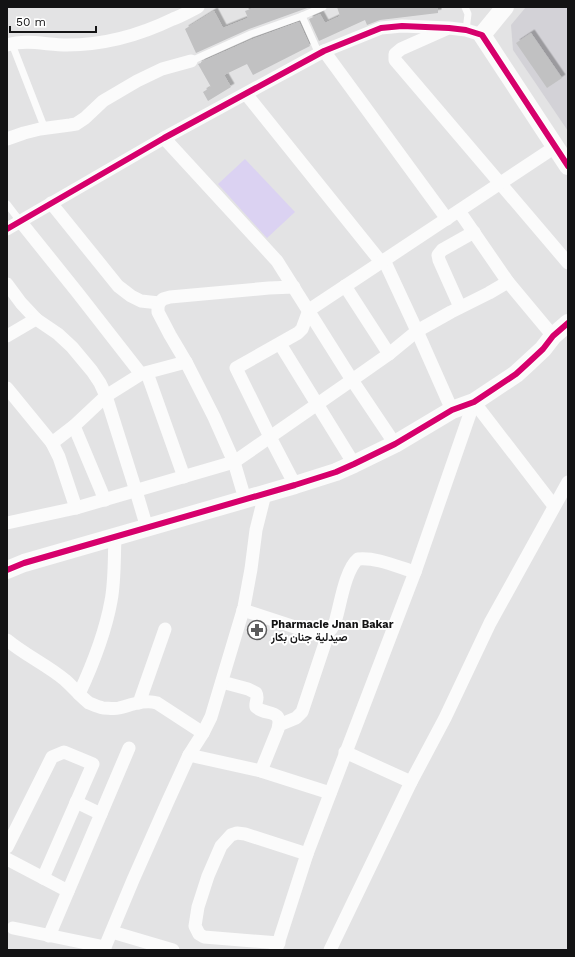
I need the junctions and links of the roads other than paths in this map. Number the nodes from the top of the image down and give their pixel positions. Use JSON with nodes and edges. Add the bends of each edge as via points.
{"nodes":[{"id":1,"x":198,"y":7,"type":"edge"},
{"id":2,"x":323,"y":7,"type":"edge"},
{"id":3,"x":465,"y":7,"type":"edge"},
{"id":4,"x":505,"y":7,"type":"edge"},
{"id":5,"x":302,"y":16,"type":"junction"},
{"id":6,"x":449,"y":28,"type":"junction"},
{"id":7,"x":474,"y":33,"type":"junction"},
{"id":8,"x":10,"y":45,"type":"edge"},
{"id":9,"x":321,"y":52,"type":"junction"},
{"id":10,"x":191,"y":62,"type":"joint"},
{"id":11,"x":246,"y":94,"type":"junction"},
{"id":12,"x":45,"y":129,"type":"junction"},
{"id":13,"x":164,"y":138,"type":"junction"},
{"id":14,"x":7,"y":139,"type":"edge"},
{"id":15,"x":555,"y":148,"type":"junction"},
{"id":16,"x":568,"y":166,"type":"edge"},
{"id":17,"x":500,"y":184,"type":"junction"},
{"id":18,"x":50,"y":203,"type":"junction"},
{"id":19,"x":7,"y":204,"type":"edge"},
{"id":20,"x":459,"y":211,"type":"junction"},
{"id":21,"x":447,"y":219,"type":"junction"},
{"id":22,"x":20,"y":222,"type":"junction"},
{"id":23,"x":7,"y":228,"type":"edge"},
{"id":24,"x":474,"y":232,"type":"junction"},
{"id":25,"x":382,"y":261,"type":"junction"},
{"id":26,"x":568,"y":263,"type":"edge"},
{"id":27,"x":508,"y":282,"type":"junction"},
{"id":28,"x":7,"y":284,"type":"edge"},
{"id":29,"x":345,"y":286,"type":"junction"},
{"id":30,"x":294,"y":287,"type":"junction"},
{"id":31,"x":159,"y":303,"type":"junction"},
{"id":32,"x":460,"y":307,"type":"junction"},
{"id":33,"x":309,"y":310,"type":"junction"},
{"id":34,"x":36,"y":319,"type":"junction"},
{"id":35,"x":568,"y":323,"type":"edge"},
{"id":36,"x":417,"y":331,"type":"junction"},
{"id":37,"x":7,"y":336,"type":"edge"},
{"id":38,"x":553,"y":336,"type":"junction"},
{"id":39,"x":280,"y":344,"type":"junction"},
{"id":40,"x":389,"y":354,"type":"junction"},
{"id":41,"x":186,"y":362,"type":"junction"},
{"id":42,"x":144,"y":374,"type":"junction"},
{"id":43,"x":352,"y":380,"type":"junction"},
{"id":44,"x":7,"y":388,"type":"edge"},
{"id":45,"x":106,"y":396,"type":"junction"},
{"id":46,"x":474,"y":402,"type":"junction"},
{"id":47,"x":317,"y":404,"type":"junction"},
{"id":48,"x":452,"y":410,"type":"junction"},
{"id":49,"x":74,"y":426,"type":"junction"},
{"id":50,"x":270,"y":437,"type":"junction"},
{"id":51,"x":52,"y":443,"type":"junction"},
{"id":52,"x":395,"y":444,"type":"junction"},
{"id":53,"x":234,"y":462,"type":"junction"},
{"id":54,"x":354,"y":464,"type":"junction"},
{"id":55,"x":184,"y":477,"type":"junction"},
{"id":56,"x":568,"y":482,"type":"edge"},
{"id":57,"x":295,"y":485,"type":"junction"},
{"id":58,"x":136,"y":491,"type":"junction"},
{"id":59,"x":265,"y":494,"type":"junction"},
{"id":60,"x":245,"y":499,"type":"junction"},
{"id":61,"x":105,"y":500,"type":"junction"},
{"id":62,"x":554,"y":506,"type":"junction"},
{"id":63,"x":76,"y":508,"type":"junction"},
{"id":64,"x":7,"y":523,"type":"edge"},
{"id":65,"x":147,"y":528,"type":"junction"},
{"id":66,"x":115,"y":537,"type":"junction"},
{"id":67,"x":7,"y":570,"type":"edge"},
{"id":68,"x":415,"y":572,"type":"junction"},
{"id":69,"x":243,"y":610,"type":"junction"},
{"id":70,"x":165,"y":629,"type":"dead end"},
{"id":71,"x":329,"y":631,"type":"junction"},
{"id":72,"x":7,"y":640,"type":"edge"},
{"id":73,"x":222,"y":682,"type":"junction"},
{"id":74,"x":79,"y":694,"type":"junction"},
{"id":75,"x":139,"y":703,"type":"junction"},
{"id":76,"x":279,"y":725,"type":"junction"},
{"id":77,"x":203,"y":733,"type":"junction"},
{"id":78,"x":129,"y":748,"type":"dead end"},
{"id":79,"x":346,"y":752,"type":"junction"},
{"id":80,"x":190,"y":755,"type":"junction"},
{"id":81,"x":261,"y":771,"type":"junction"},
{"id":82,"x":411,"y":782,"type":"junction"},
{"id":83,"x":330,"y":793,"type":"junction"},
{"id":84,"x":76,"y":802,"type":"junction"},
{"id":85,"x":101,"y":814,"type":"junction"},
{"id":86,"x":7,"y":847,"type":"edge"},
{"id":87,"x":307,"y":854,"type":"junction"},
{"id":88,"x":7,"y":859,"type":"edge"},
{"id":89,"x":43,"y":878,"type":"junction"},
{"id":90,"x":68,"y":892,"type":"junction"},
{"id":91,"x":13,"y":928,"type":"dead end"},
{"id":92,"x":112,"y":932,"type":"junction"},
{"id":93,"x":49,"y":936,"type":"junction"},
{"id":94,"x":277,"y":946,"type":"edge"},
{"id":95,"x":105,"y":949,"type":"edge"},
{"id":96,"x":173,"y":950,"type":"edge"},
{"id":97,"x":330,"y":950,"type":"edge"}],
"edges":[{"from":1,"to":8,"type":"street","via":[[160,25],[115,40],[91,44],[26,42]]},
{"from":2,"to":5,"type":"lane"},
{"from":3,"to":7,"type":"lane"},
{"from":4,"to":7,"type":"street"},
{"from":5,"to":9,"type":"lane"},
{"from":5,"to":10,"type":"lane","via":[[251,34]]},
{"from":6,"to":7,"type":"street"},
{"from":6,"to":9,"type":"street","via":[[380,28]]},
{"from":6,"to":17,"type":"street","via":[[401,49],[395,54],[395,60]]},
{"from":7,"to":15,"type":"street"},
{"from":8,"to":12,"type":"lane"},
{"from":9,"to":11,"type":"street"},
{"from":9,"to":21,"type":"street"},
{"from":10,"to":12,"type":"street","via":[[162,69],[137,81],[103,101],[76,124]]},
{"from":11,"to":13,"type":"street"},
{"from":11,"to":25,"type":"street"},
{"from":12,"to":14,"type":"street"},
{"from":13,"to":18,"type":"street"},
{"from":13,"to":30,"type":"street","via":[[277,260]]},
{"from":15,"to":16,"type":"street"},
{"from":15,"to":17,"type":"street"},
{"from":17,"to":20,"type":"street"},
{"from":17,"to":26,"type":"street"},
{"from":18,"to":22,"type":"street"},
{"from":18,"to":31,"type":"street","via":[[118,286],[141,301]]},
{"from":19,"to":22,"type":"lane"},
{"from":20,"to":21,"type":"street"},
{"from":20,"to":24,"type":"street"},
{"from":21,"to":25,"type":"street"},
{"from":22,"to":23,"type":"street"},
{"from":22,"to":42,"type":"street"},
{"from":24,"to":27,"type":"street"},
{"from":24,"to":32,"type":"street","via":[[442,250],[438,255]]},
{"from":25,"to":29,"type":"street"},
{"from":25,"to":36,"type":"street"},
{"from":27,"to":32,"type":"street"},
{"from":27,"to":38,"type":"street"},
{"from":28,"to":34,"type":"street"},
{"from":29,"to":33,"type":"street"},
{"from":29,"to":40,"type":"street"},
{"from":30,"to":31,"type":"street","via":[[170,297]]},
{"from":30,"to":33,"type":"street"},
{"from":31,"to":41,"type":"street","via":[[158,312]]},
{"from":32,"to":36,"type":"street"},
{"from":33,"to":39,"type":"street","via":[[302,329]]},
{"from":33,"to":43,"type":"street"},
{"from":34,"to":37,"type":"street"},
{"from":34,"to":45,"type":"street","via":[[72,347],[100,383]]},
{"from":35,"to":38,"type":"street"},
{"from":36,"to":40,"type":"street"},
{"from":36,"to":48,"type":"street"},
{"from":38,"to":46,"type":"street","via":[[516,374]]},
{"from":39,"to":47,"type":"street"},
{"from":39,"to":50,"type":"street","via":[[236,368]]},
{"from":40,"to":43,"type":"street"},
{"from":41,"to":42,"type":"street"},
{"from":41,"to":53,"type":"street"},
{"from":42,"to":45,"type":"street"},
{"from":42,"to":55,"type":"street"},
{"from":43,"to":47,"type":"street"},
{"from":43,"to":52,"type":"street"},
{"from":44,"to":51,"type":"street"},
{"from":45,"to":49,"type":"street"},
{"from":45,"to":58,"type":"street"},
{"from":46,"to":48,"type":"street"},
{"from":46,"to":62,"type":"street"},
{"from":46,"to":68,"type":"street"},
{"from":47,"to":50,"type":"street"},
{"from":47,"to":54,"type":"street"},
{"from":48,"to":52,"type":"street"},
{"from":49,"to":51,"type":"street"},
{"from":49,"to":61,"type":"street"},
{"from":50,"to":53,"type":"street"},
{"from":50,"to":57,"type":"street"},
{"from":51,"to":63,"type":"street"},
{"from":52,"to":54,"type":"street"},
{"from":53,"to":55,"type":"street"},
{"from":53,"to":60,"type":"street"},
{"from":54,"to":57,"type":"street"},
{"from":55,"to":58,"type":"street"},
{"from":56,"to":62,"type":"street"},
{"from":57,"to":59,"type":"street"},
{"from":58,"to":61,"type":"street"},
{"from":58,"to":65,"type":"street"},
{"from":59,"to":60,"type":"street"},
{"from":59,"to":69,"type":"street","via":[[256,530]]},
{"from":60,"to":65,"type":"street"},
{"from":61,"to":63,"type":"street"},
{"from":62,"to":82,"type":"street","via":[[490,623]]},
{"from":63,"to":64,"type":"street"},
{"from":65,"to":66,"type":"street"},
{"from":66,"to":67,"type":"street"},
{"from":66,"to":74,"type":"street","via":[[111,600],[102,638]]},
{"from":68,"to":71,"type":"street","via":[[381,561],[358,559],[348,574],[336,618]]},
{"from":68,"to":79,"type":"street"},
{"from":69,"to":71,"type":"street","via":[[314,633],[322,634]]},
{"from":69,"to":73,"type":"street"},
{"from":70,"to":75,"type":"street"},
{"from":71,"to":76,"type":"street","via":[[302,712],[296,718]]},
{"from":72,"to":74,"type":"street","via":[[65,680]]},
{"from":73,"to":76,"type":"street","via":[[256,693],[256,707],[275,714]]},
{"from":73,"to":77,"type":"street"},
{"from":74,"to":75,"type":"street","via":[[91,704],[102,708],[117,708]]},
{"from":75,"to":77,"type":"street","via":[[157,703]]},
{"from":76,"to":81,"type":"street"},
{"from":77,"to":80,"type":"street"},
{"from":78,"to":85,"type":"street"},
{"from":79,"to":82,"type":"street"},
{"from":79,"to":83,"type":"street"},
{"from":80,"to":81,"type":"street"},
{"from":80,"to":92,"type":"street"},
{"from":81,"to":83,"type":"street"},
{"from":82,"to":97,"type":"street"},
{"from":83,"to":87,"type":"street"},
{"from":84,"to":85,"type":"street"},
{"from":84,"to":86,"type":"street","via":[[93,764],[64,752],[52,757]]},
{"from":84,"to":89,"type":"street"},
{"from":85,"to":90,"type":"street"},
{"from":87,"to":94,"type":"street"},
{"from":87,"to":94,"type":"street","via":[[237,833],[231,835],[221,846],[208,876],[195,926],[199,934],[218,939]]},
{"from":88,"to":89,"type":"street"},
{"from":89,"to":90,"type":"street"},
{"from":90,"to":93,"type":"street"},
{"from":91,"to":93,"type":"street"},
{"from":92,"to":95,"type":"street"},
{"from":92,"to":96,"type":"street"},
{"from":93,"to":95,"type":"street"}]}
